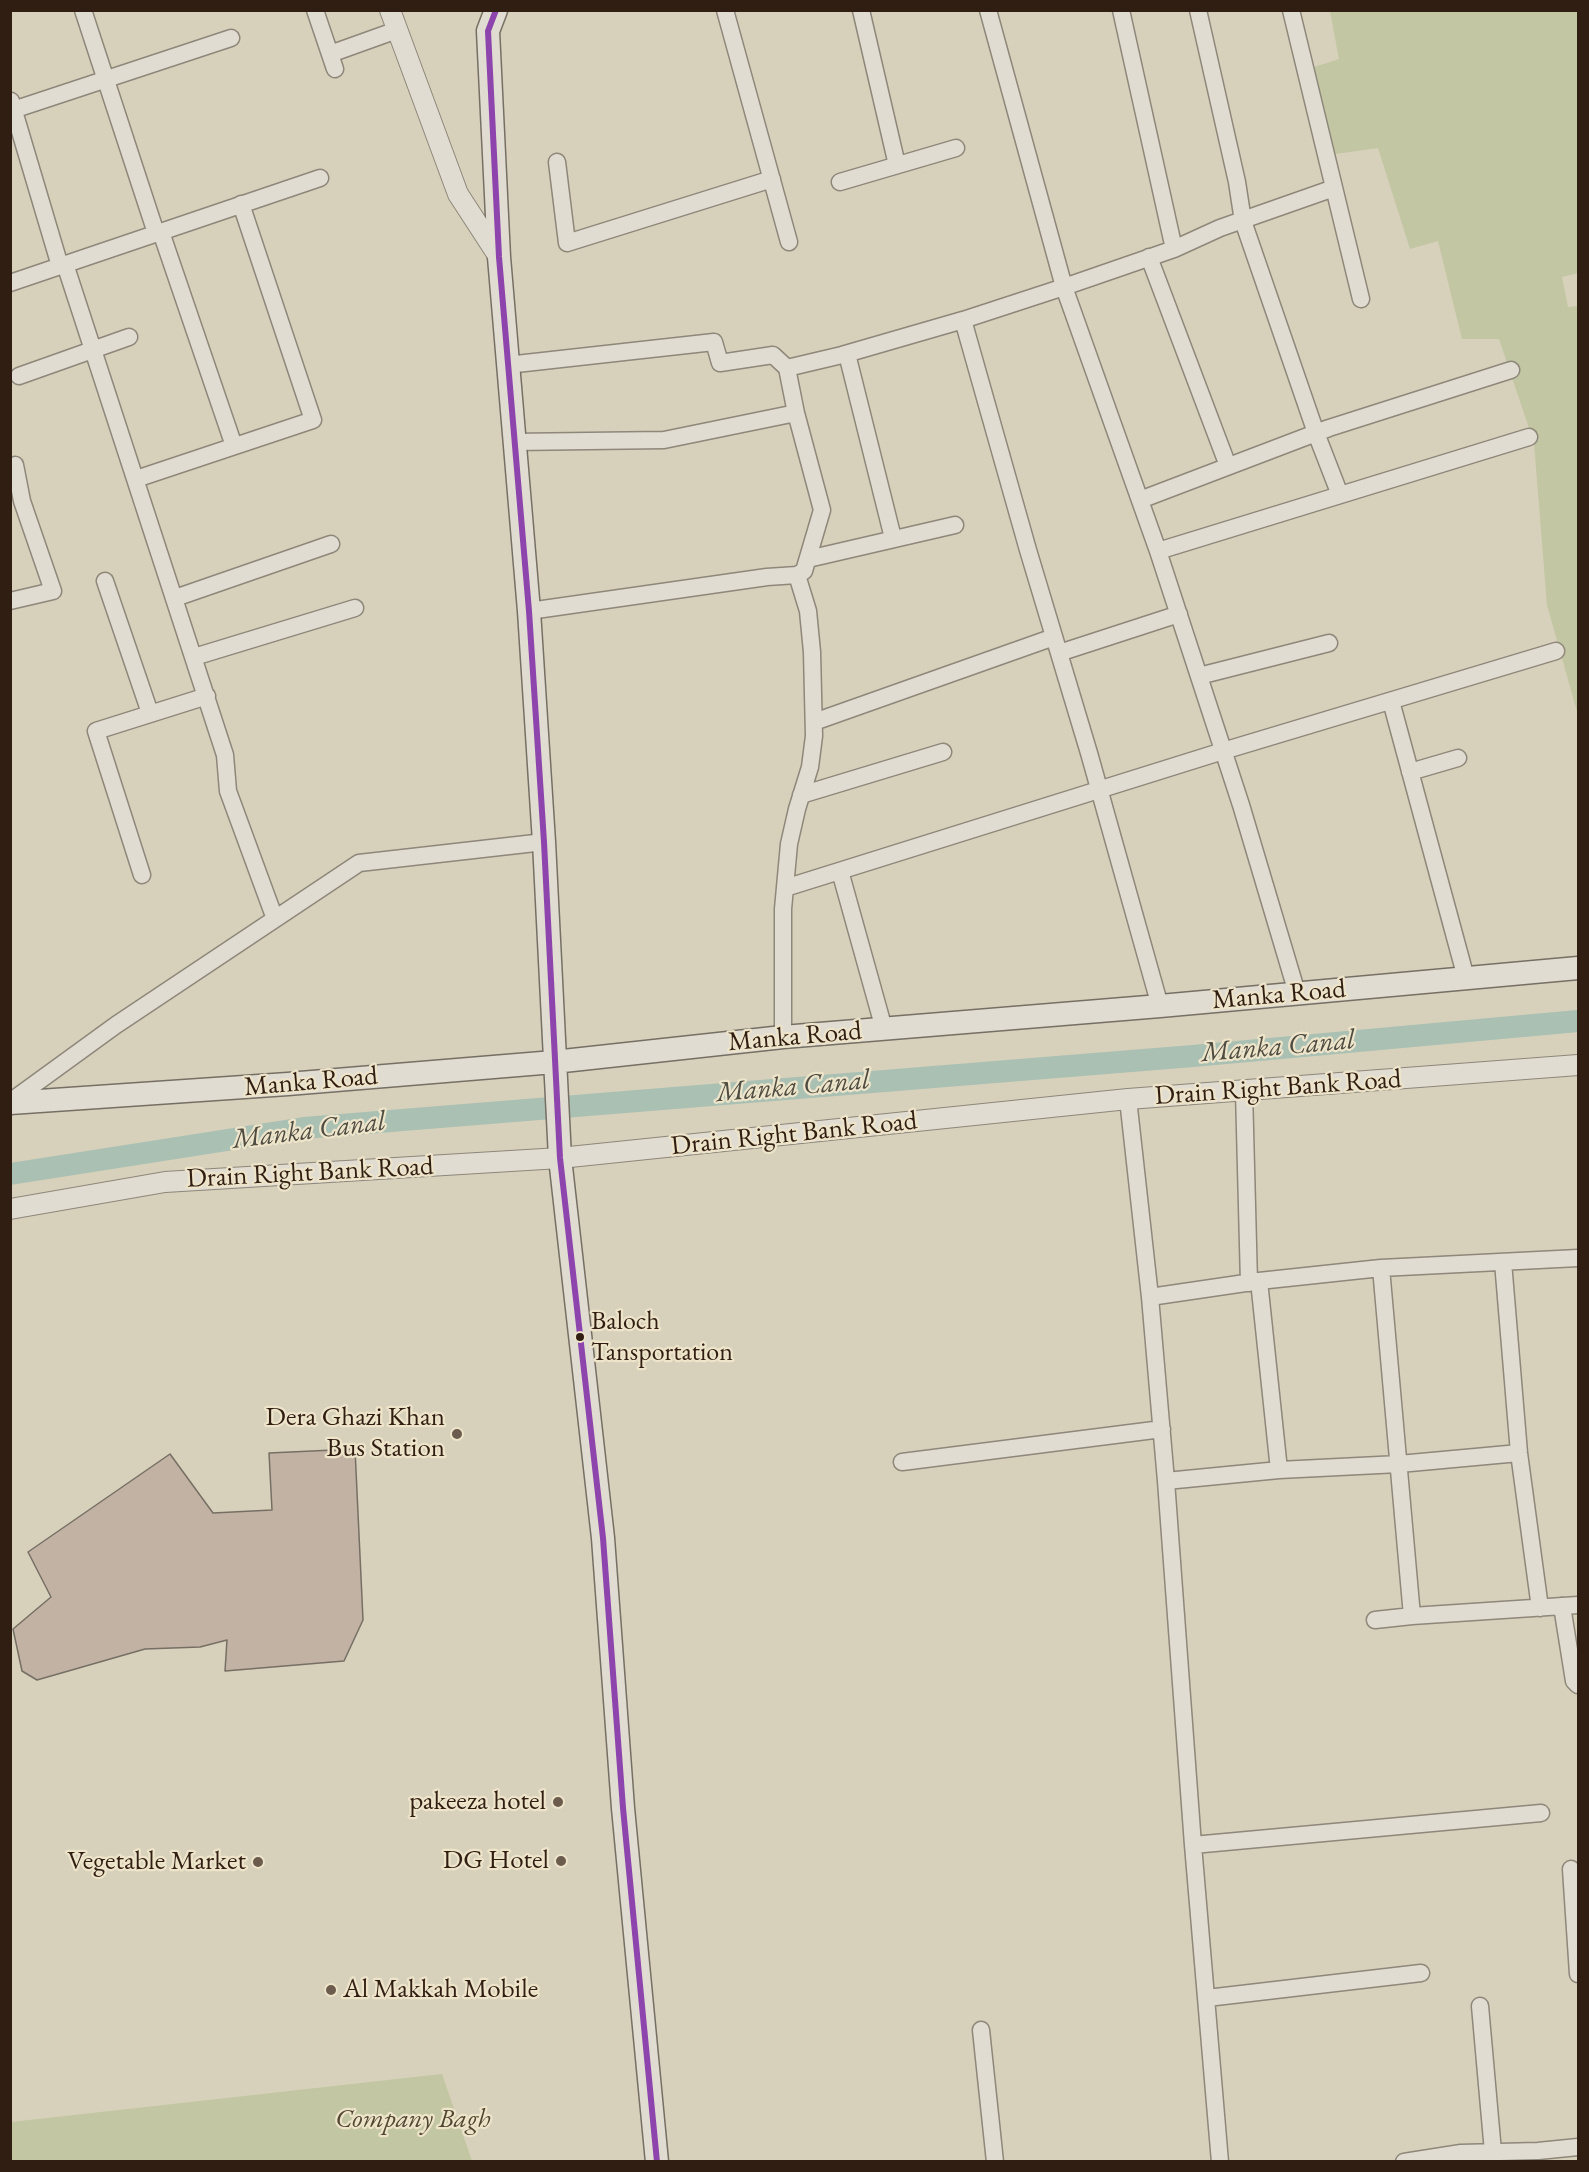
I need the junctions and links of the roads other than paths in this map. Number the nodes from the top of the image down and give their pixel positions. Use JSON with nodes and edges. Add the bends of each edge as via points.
{"nodes":[{"id":1,"x":83,"y":10,"type":"edge"},
{"id":2,"x":315,"y":10,"type":"edge"},
{"id":3,"x":390,"y":10,"type":"edge"},
{"id":4,"x":496,"y":10,"type":"edge"},
{"id":5,"x":725,"y":10,"type":"edge"},
{"id":6,"x":861,"y":10,"type":"edge"},
{"id":7,"x":988,"y":10,"type":"edge"},
{"id":8,"x":1121,"y":10,"type":"edge"},
{"id":9,"x":1198,"y":10,"type":"edge"},
{"id":10,"x":1291,"y":10,"type":"edge"},
{"id":11,"x":397,"y":30,"type":"junction"},
{"id":12,"x":231,"y":38,"type":"dead end"},
{"id":13,"x":105,"y":80,"type":"junction"},
{"id":14,"x":12,"y":105,"type":"edge"},
{"id":15,"x":956,"y":148,"type":"dead end"},
{"id":16,"x":557,"y":162,"type":"dead end"},
{"id":17,"x":897,"y":165,"type":"junction"},
{"id":18,"x":320,"y":178,"type":"dead end"},
{"id":19,"x":772,"y":179,"type":"junction"},
{"id":20,"x":840,"y":182,"type":"dead end"},
{"id":21,"x":1334,"y":188,"type":"junction"},
{"id":22,"x":241,"y":204,"type":"junction"},
{"id":23,"x":1243,"y":221,"type":"junction"},
{"id":24,"x":158,"y":232,"type":"junction"},
{"id":25,"x":789,"y":242,"type":"dead end"},
{"id":26,"x":1174,"y":249,"type":"junction"},
{"id":27,"x":499,"y":257,"type":"junction"},
{"id":28,"x":1149,"y":257,"type":"junction"},
{"id":29,"x":63,"y":265,"type":"junction"},
{"id":30,"x":10,"y":283,"type":"edge"},
{"id":31,"x":1064,"y":287,"type":"junction"},
{"id":32,"x":1361,"y":299,"type":"dead end"},
{"id":33,"x":963,"y":320,"type":"junction"},
{"id":34,"x":129,"y":337,"type":"dead end"},
{"id":35,"x":93,"y":350,"type":"junction"},
{"id":36,"x":847,"y":354,"type":"junction"},
{"id":37,"x":507,"y":365,"type":"junction"},
{"id":38,"x":787,"y":368,"type":"junction"},
{"id":39,"x":1511,"y":370,"type":"dead end"},
{"id":40,"x":19,"y":376,"type":"dead end"},
{"id":41,"x":796,"y":413,"type":"junction"},
{"id":42,"x":1316,"y":433,"type":"junction"},
{"id":43,"x":1529,"y":437,"type":"dead end"},
{"id":44,"x":513,"y":442,"type":"junction"},
{"id":45,"x":234,"y":446,"type":"junction"},
{"id":46,"x":15,"y":465,"type":"dead end"},
{"id":47,"x":1228,"y":466,"type":"junction"},
{"id":48,"x":136,"y":479,"type":"junction"},
{"id":49,"x":1340,"y":495,"type":"junction"},
{"id":50,"x":1140,"y":500,"type":"junction"},
{"id":51,"x":16,"y":503,"type":"edge"},
{"id":52,"x":955,"y":525,"type":"dead end"},
{"id":53,"x":893,"y":538,"type":"junction"},
{"id":54,"x":331,"y":544,"type":"dead end"},
{"id":55,"x":1158,"y":551,"type":"junction"},
{"id":56,"x":808,"y":559,"type":"junction"},
{"id":57,"x":797,"y":575,"type":"junction"},
{"id":58,"x":105,"y":581,"type":"dead end"},
{"id":59,"x":175,"y":598,"type":"junction"},
{"id":60,"x":10,"y":601,"type":"edge"},
{"id":61,"x":355,"y":608,"type":"dead end"},
{"id":62,"x":529,"y":611,"type":"junction"},
{"id":63,"x":1179,"y":614,"type":"junction"},
{"id":64,"x":1329,"y":643,"type":"dead end"},
{"id":65,"x":1057,"y":645,"type":"junction"},
{"id":66,"x":1556,"y":651,"type":"dead end"},
{"id":67,"x":194,"y":657,"type":"junction"},
{"id":68,"x":1199,"y":676,"type":"junction"},
{"id":69,"x":207,"y":696,"type":"junction"},
{"id":70,"x":1391,"y":701,"type":"junction"},
{"id":71,"x":150,"y":713,"type":"junction"},
{"id":72,"x":814,"y":722,"type":"junction"},
{"id":73,"x":1223,"y":751,"type":"junction"},
{"id":74,"x":943,"y":752,"type":"dead end"},
{"id":75,"x":1458,"y":758,"type":"dead end"},
{"id":76,"x":1410,"y":772,"type":"junction"},
{"id":77,"x":1100,"y":791,"type":"junction"},
{"id":78,"x":801,"y":795,"type":"junction"},
{"id":79,"x":544,"y":842,"type":"junction"},
{"id":80,"x":840,"y":871,"type":"junction"},
{"id":81,"x":142,"y":875,"type":"dead end"},
{"id":82,"x":785,"y":888,"type":"junction"},
{"id":83,"x":275,"y":919,"type":"junction"},
{"id":84,"x":1578,"y":968,"type":"edge"},
{"id":85,"x":1466,"y":978,"type":"junction"},
{"id":86,"x":1297,"y":993,"type":"junction"},
{"id":87,"x":1160,"y":1006,"type":"junction"},
{"id":88,"x":884,"y":1029,"type":"junction"},
{"id":89,"x":783,"y":1037,"type":"junction"},
{"id":90,"x":554,"y":1062,"type":"junction"},
{"id":91,"x":1578,"y":1065,"type":"edge"},
{"id":92,"x":1244,"y":1091,"type":"junction"},
{"id":93,"x":1128,"y":1099,"type":"junction"},
{"id":94,"x":10,"y":1103,"type":"edge"},
{"id":95,"x":560,"y":1158,"type":"junction"},
{"id":96,"x":10,"y":1209,"type":"edge"},
{"id":97,"x":1578,"y":1258,"type":"edge"},
{"id":98,"x":1503,"y":1262,"type":"junction"},
{"id":99,"x":1381,"y":1268,"type":"junction"},
{"id":100,"x":1254,"y":1282,"type":"junction"},
{"id":101,"x":1150,"y":1297,"type":"junction"},
{"id":102,"x":1162,"y":1429,"type":"junction"},
{"id":103,"x":1519,"y":1453,"type":"junction"},
{"id":104,"x":902,"y":1462,"type":"dead end"},
{"id":105,"x":1399,"y":1464,"type":"junction"},
{"id":106,"x":1279,"y":1470,"type":"junction"},
{"id":107,"x":1166,"y":1481,"type":"junction"},
{"id":108,"x":1570,"y":1606,"type":"edge"},
{"id":109,"x":1540,"y":1608,"type":"junction"},
{"id":110,"x":1412,"y":1616,"type":"junction"},
{"id":111,"x":1375,"y":1620,"type":"dead end"},
{"id":112,"x":1578,"y":1685,"type":"edge"},
{"id":113,"x":1541,"y":1813,"type":"dead end"},
{"id":114,"x":1193,"y":1845,"type":"junction"},
{"id":115,"x":1571,"y":1869,"type":"dead end"},
{"id":116,"x":1420,"y":1973,"type":"dead end"},
{"id":117,"x":1578,"y":1974,"type":"edge"},
{"id":118,"x":1207,"y":1998,"type":"junction"},
{"id":119,"x":1480,"y":2006,"type":"dead end"},
{"id":120,"x":981,"y":2030,"type":"dead end"},
{"id":121,"x":1578,"y":2147,"type":"edge"},
{"id":122,"x":1494,"y":2152,"type":"junction"},
{"id":123,"x":657,"y":2162,"type":"edge"},
{"id":124,"x":995,"y":2162,"type":"edge"},
{"id":125,"x":1221,"y":2162,"type":"edge"},
{"id":126,"x":1404,"y":2162,"type":"edge"}],
"edges":[{"from":1,"to":13,"type":"street"},
{"from":2,"to":11,"type":"street","via":[[333,61]]},
{"from":3,"to":11,"type":"street"},
{"from":4,"to":27,"type":"main road","via":[[488,31]]},
{"from":5,"to":19,"type":"street"},
{"from":6,"to":17,"type":"street"},
{"from":7,"to":31,"type":"street"},
{"from":8,"to":26,"type":"street"},
{"from":9,"to":23,"type":"street"},
{"from":10,"to":21,"type":"street"},
{"from":11,"to":27,"type":"street","via":[[458,194]]},
{"from":12,"to":13,"type":"street"},
{"from":13,"to":14,"type":"street"},
{"from":13,"to":24,"type":"street"},
{"from":14,"to":29,"type":"street"},
{"from":15,"to":17,"type":"street"},
{"from":16,"to":19,"type":"street","via":[[567,243]]},
{"from":17,"to":20,"type":"street"},
{"from":18,"to":22,"type":"street"},
{"from":19,"to":25,"type":"street"},
{"from":21,"to":23,"type":"street"},
{"from":21,"to":32,"type":"street"},
{"from":22,"to":24,"type":"street"},
{"from":22,"to":45,"type":"street","via":[[313,420]]},
{"from":23,"to":26,"type":"street"},
{"from":23,"to":42,"type":"street"},
{"from":24,"to":29,"type":"street"},
{"from":24,"to":45,"type":"street"},
{"from":26,"to":28,"type":"street"},
{"from":27,"to":37,"type":"main road"},
{"from":28,"to":31,"type":"street"},
{"from":28,"to":47,"type":"street"},
{"from":29,"to":30,"type":"street"},
{"from":29,"to":35,"type":"street"},
{"from":31,"to":33,"type":"street"},
{"from":31,"to":50,"type":"street"},
{"from":33,"to":36,"type":"street"},
{"from":33,"to":65,"type":"street"},
{"from":34,"to":35,"type":"street"},
{"from":35,"to":40,"type":"street"},
{"from":35,"to":48,"type":"street"},
{"from":36,"to":38,"type":"street"},
{"from":36,"to":53,"type":"street"},
{"from":37,"to":38,"type":"street","via":[[714,342],[720,363],[773,355]]},
{"from":37,"to":44,"type":"main road"},
{"from":38,"to":41,"type":"street"},
{"from":39,"to":42,"type":"street"},
{"from":41,"to":44,"type":"street","via":[[664,440]]},
{"from":41,"to":56,"type":"street","via":[[822,510]]},
{"from":42,"to":47,"type":"street"},
{"from":42,"to":49,"type":"street"},
{"from":43,"to":49,"type":"street"},
{"from":44,"to":62,"type":"main road"},
{"from":45,"to":48,"type":"street"},
{"from":46,"to":51,"type":"street"},
{"from":47,"to":50,"type":"street"},
{"from":48,"to":59,"type":"street"},
{"from":49,"to":55,"type":"street"},
{"from":50,"to":55,"type":"street"},
{"from":51,"to":60,"type":"street","via":[[53,591]]},
{"from":52,"to":53,"type":"street"},
{"from":53,"to":56,"type":"street"},
{"from":54,"to":59,"type":"street"},
{"from":55,"to":63,"type":"street"},
{"from":56,"to":57,"type":"street","via":[[804,571]]},
{"from":57,"to":62,"type":"street"},
{"from":57,"to":72,"type":"street","via":[[808,611]]},
{"from":58,"to":71,"type":"street"},
{"from":59,"to":67,"type":"street"},
{"from":61,"to":67,"type":"street"},
{"from":62,"to":79,"type":"main road"},
{"from":63,"to":65,"type":"street"},
{"from":63,"to":68,"type":"street"},
{"from":64,"to":68,"type":"street"},
{"from":65,"to":72,"type":"street"},
{"from":65,"to":77,"type":"street"},
{"from":66,"to":70,"type":"street"},
{"from":67,"to":69,"type":"street"},
{"from":68,"to":73,"type":"street"},
{"from":69,"to":71,"type":"street"},
{"from":69,"to":83,"type":"street","via":[[225,755],[228,791]]},
{"from":70,"to":73,"type":"street"},
{"from":70,"to":76,"type":"street"},
{"from":71,"to":81,"type":"street","via":[[96,731]]},
{"from":72,"to":78,"type":"street","via":[[810,767]]},
{"from":73,"to":77,"type":"street"},
{"from":73,"to":86,"type":"street"},
{"from":74,"to":78,"type":"street"},
{"from":75,"to":76,"type":"street"},
{"from":76,"to":85,"type":"street"},
{"from":77,"to":80,"type":"street"},
{"from":77,"to":87,"type":"street"},
{"from":78,"to":82,"type":"street","via":[[789,844]]},
{"from":79,"to":83,"type":"street","via":[[359,863]]},
{"from":79,"to":90,"type":"main road"},
{"from":80,"to":82,"type":"street"},
{"from":80,"to":88,"type":"street"},
{"from":82,"to":89,"type":"street"},
{"from":83,"to":94,"type":"street","via":[[116,1025]]},
{"from":84,"to":85,"type":"main road","name":"Manka Road"},
{"from":85,"to":86,"type":"main road","name":"Manka Road"},
{"from":86,"to":87,"type":"main road","name":"Manka Road"},
{"from":87,"to":88,"type":"main road","name":"Manka Road"},
{"from":88,"to":89,"type":"main road","name":"Manka Road"},
{"from":89,"to":90,"type":"main road","name":"Manka Road"},
{"from":90,"to":94,"type":"main road","name":"Manka Road"},
{"from":90,"to":95,"type":"main road"},
{"from":91,"to":92,"type":"street","name":"Drain Right Bank Road"},
{"from":92,"to":93,"type":"street","name":"Drain Right Bank Road"},
{"from":92,"to":100,"type":"street"},
{"from":93,"to":95,"type":"street","name":"Drain Right Bank Road"},
{"from":93,"to":101,"type":"street"},
{"from":95,"to":96,"type":"street","name":"Drain Right Bank Road","via":[[165,1182]]},
{"from":95,"to":123,"type":"main road","via":[[603,1538],[623,1808]]},
{"from":97,"to":98,"type":"street"},
{"from":98,"to":99,"type":"street"},
{"from":98,"to":103,"type":"street"},
{"from":99,"to":100,"type":"street"},
{"from":99,"to":105,"type":"street"},
{"from":100,"to":101,"type":"street"},
{"from":100,"to":106,"type":"street"},
{"from":101,"to":102,"type":"street"},
{"from":102,"to":104,"type":"street"},
{"from":102,"to":107,"type":"street"},
{"from":103,"to":105,"type":"street"},
{"from":103,"to":109,"type":"street"},
{"from":105,"to":106,"type":"street"},
{"from":105,"to":110,"type":"street"},
{"from":106,"to":107,"type":"street"},
{"from":107,"to":114,"type":"street"},
{"from":108,"to":109,"type":"street"},
{"from":108,"to":112,"type":"street","via":[[1574,1681]]},
{"from":109,"to":110,"type":"street"},
{"from":110,"to":111,"type":"street"},
{"from":113,"to":114,"type":"street"},
{"from":114,"to":118,"type":"street"},
{"from":115,"to":117,"type":"street"},
{"from":116,"to":118,"type":"street"},
{"from":118,"to":125,"type":"street"},
{"from":119,"to":122,"type":"street"},
{"from":120,"to":124,"type":"street"},
{"from":121,"to":122,"type":"street"},
{"from":122,"to":126,"type":"street"}]}
